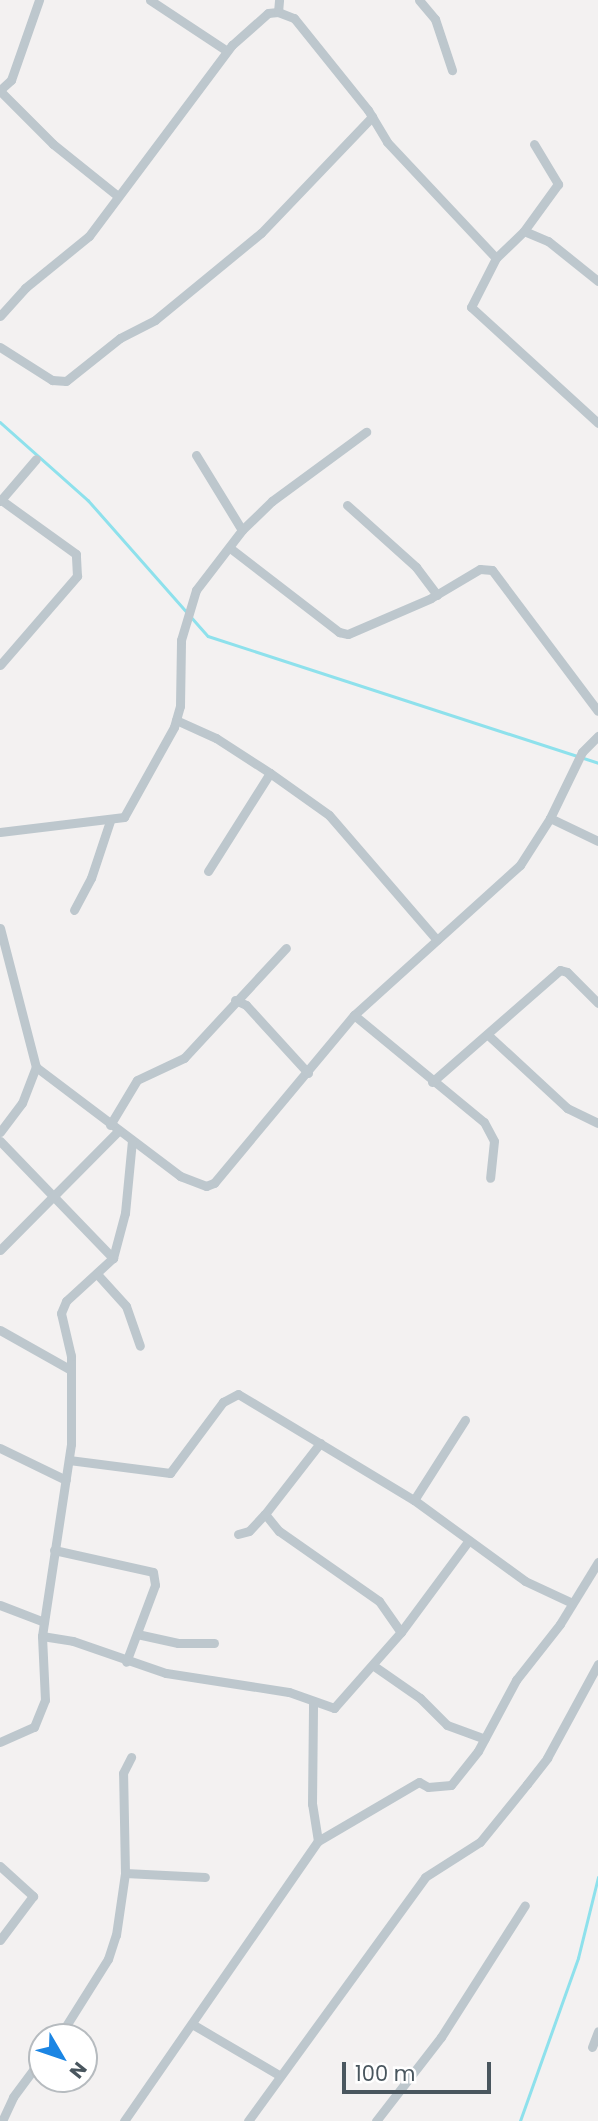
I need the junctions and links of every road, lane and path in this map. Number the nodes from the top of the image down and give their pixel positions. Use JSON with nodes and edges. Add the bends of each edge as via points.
{"nodes":[{"id":1,"x":39,"y":0,"type":"edge"},
{"id":2,"x":150,"y":0,"type":"edge"},
{"id":3,"x":279,"y":0,"type":"edge"},
{"id":4,"x":419,"y":0,"type":"edge"},
{"id":5,"x":278,"y":12,"type":"junction"},
{"id":6,"x":227,"y":51,"type":"junction"},
{"id":7,"x":452,"y":70,"type":"dead end"},
{"id":8,"x":0,"y":90,"type":"edge"},
{"id":9,"x":372,"y":117,"type":"junction"},
{"id":10,"x":534,"y":144,"type":"dead end"},
{"id":11,"x":118,"y":196,"type":"junction"},
{"id":12,"x":524,"y":231,"type":"junction"},
{"id":13,"x":496,"y":258,"type":"junction"},
{"id":14,"x":598,"y":281,"type":"edge"},
{"id":15,"x":0,"y":316,"type":"edge"},
{"id":16,"x":0,"y":347,"type":"edge"},
{"id":17,"x":598,"y":423,"type":"edge"},
{"id":18,"x":366,"y":432,"type":"dead end"},
{"id":19,"x":195,"y":455,"type":"dead end"},
{"id":20,"x":36,"y":459,"type":"dead end"},
{"id":21,"x":0,"y":500,"type":"edge"},
{"id":22,"x":347,"y":505,"type":"dead end"},
{"id":23,"x":242,"y":530,"type":"junction"},
{"id":24,"x":230,"y":548,"type":"junction"},
{"id":25,"x":437,"y":595,"type":"junction"},
{"id":26,"x":0,"y":665,"type":"edge"},
{"id":27,"x":598,"y":711,"type":"edge"},
{"id":28,"x":176,"y":720,"type":"junction"},
{"id":29,"x":598,"y":736,"type":"edge"},
{"id":30,"x":270,"y":773,"type":"junction"},
{"id":31,"x":550,"y":818,"type":"junction"},
{"id":32,"x":110,"y":821,"type":"junction"},
{"id":33,"x":0,"y":832,"type":"edge"},
{"id":34,"x":598,"y":841,"type":"edge"},
{"id":35,"x":208,"y":871,"type":"dead end"},
{"id":36,"x":74,"y":910,"type":"dead end"},
{"id":37,"x":0,"y":928,"type":"edge"},
{"id":38,"x":437,"y":940,"type":"junction"},
{"id":39,"x":8,"y":948,"type":"junction"},
{"id":40,"x":286,"y":948,"type":"dead end"},
{"id":41,"x":0,"y":957,"type":"edge"},
{"id":42,"x":243,"y":992,"type":"junction"},
{"id":43,"x":235,"y":1000,"type":"junction"},
{"id":44,"x":598,"y":1003,"type":"edge"},
{"id":45,"x":246,"y":1005,"type":"junction"},
{"id":46,"x":354,"y":1015,"type":"junction"},
{"id":47,"x":488,"y":1035,"type":"junction"},
{"id":48,"x":36,"y":1067,"type":"junction"},
{"id":49,"x":308,"y":1073,"type":"junction"},
{"id":50,"x":432,"y":1083,"type":"junction"},
{"id":51,"x":598,"y":1122,"type":"edge"},
{"id":52,"x":110,"y":1125,"type":"junction"},
{"id":53,"x":118,"y":1131,"type":"junction"},
{"id":54,"x":0,"y":1132,"type":"edge"},
{"id":55,"x":132,"y":1140,"type":"junction"},
{"id":56,"x":0,"y":1141,"type":"edge"},
{"id":57,"x":490,"y":1178,"type":"dead end"},
{"id":58,"x":53,"y":1199,"type":"junction"},
{"id":59,"x":0,"y":1250,"type":"edge"},
{"id":60,"x":113,"y":1258,"type":"junction"},
{"id":61,"x":97,"y":1274,"type":"junction"},
{"id":62,"x":0,"y":1330,"type":"edge"},
{"id":63,"x":139,"y":1346,"type":"dead end"},
{"id":64,"x":71,"y":1370,"type":"junction"},
{"id":65,"x":465,"y":1420,"type":"dead end"},
{"id":66,"x":320,"y":1443,"type":"junction"},
{"id":67,"x":0,"y":1448,"type":"edge"},
{"id":68,"x":69,"y":1460,"type":"junction"},
{"id":69,"x":66,"y":1480,"type":"junction"},
{"id":70,"x":414,"y":1500,"type":"junction"},
{"id":71,"x":265,"y":1514,"type":"junction"},
{"id":72,"x":238,"y":1534,"type":"dead end"},
{"id":73,"x":469,"y":1540,"type":"junction"},
{"id":74,"x":54,"y":1550,"type":"junction"},
{"id":75,"x":598,"y":1562,"type":"edge"},
{"id":76,"x":570,"y":1602,"type":"junction"},
{"id":77,"x":0,"y":1605,"type":"edge"},
{"id":78,"x":44,"y":1622,"type":"junction"},
{"id":79,"x":401,"y":1632,"type":"junction"},
{"id":80,"x":137,"y":1634,"type":"junction"},
{"id":81,"x":42,"y":1636,"type":"junction"},
{"id":82,"x":214,"y":1643,"type":"dead end"},
{"id":83,"x":126,"y":1662,"type":"junction"},
{"id":84,"x":598,"y":1664,"type":"edge"},
{"id":85,"x":373,"y":1666,"type":"junction"},
{"id":86,"x":313,"y":1701,"type":"junction"},
{"id":87,"x":485,"y":1739,"type":"junction"},
{"id":88,"x":0,"y":1742,"type":"edge"},
{"id":89,"x":131,"y":1757,"type":"dead end"},
{"id":90,"x":318,"y":1841,"type":"junction"},
{"id":91,"x":0,"y":1866,"type":"edge"},
{"id":92,"x":125,"y":1872,"type":"junction"},
{"id":93,"x":205,"y":1877,"type":"dead end"},
{"id":94,"x":525,"y":1905,"type":"dead end"},
{"id":95,"x":0,"y":1940,"type":"edge"},
{"id":96,"x":68,"y":2023,"type":"edge"},
{"id":97,"x":192,"y":2024,"type":"junction"},
{"id":98,"x":598,"y":2031,"type":"edge"},
{"id":99,"x":592,"y":2048,"type":"dead end"},
{"id":100,"x":279,"y":2075,"type":"junction"},
{"id":101,"x":28,"y":2077,"type":"edge"},
{"id":102,"x":2,"y":2121,"type":"edge"},
{"id":103,"x":124,"y":2121,"type":"edge"},
{"id":104,"x":248,"y":2121,"type":"edge"},
{"id":105,"x":376,"y":2121,"type":"edge"}],
"edges":[{"from":1,"to":8,"type":"street","via":[[11,80]]},
{"from":2,"to":6,"type":"street"},
{"from":3,"to":5,"type":"street"},
{"from":4,"to":7,"type":"street","via":[[435,19]]},
{"from":5,"to":6,"type":"street","via":[[258,20]]},
{"from":5,"to":9,"type":"street","via":[[294,18]]},
{"from":6,"to":11,"type":"street"},
{"from":8,"to":11,"type":"street","via":[[8,104]]},
{"from":9,"to":13,"type":"street","via":[[433,196]]},
{"from":9,"to":16,"type":"street","via":[[261,233],[155,320],[120,338],[66,381],[52,380]]},
{"from":10,"to":12,"type":"street","via":[[559,180]]},
{"from":11,"to":15,"type":"street","via":[[89,236],[25,288]]},
{"from":12,"to":13,"type":"street"},
{"from":12,"to":14,"type":"street","via":[[548,241]]},
{"from":13,"to":17,"type":"street","via":[[474,296],[473,311]]},
{"from":18,"to":23,"type":"street","via":[[294,483]]},
{"from":19,"to":23,"type":"street"},
{"from":20,"to":21,"type":"street"},
{"from":21,"to":26,"type":"street","via":[[76,554],[77,576]]},
{"from":22,"to":25,"type":"street","via":[[416,567]]},
{"from":23,"to":24,"type":"street"},
{"from":24,"to":25,"type":"street","via":[[339,632],[356,632]]},
{"from":24,"to":28,"type":"street","via":[[196,590],[184,622]]},
{"from":25,"to":27,"type":"street","via":[[480,569],[492,570]]},
{"from":28,"to":30,"type":"street","via":[[216,738]]},
{"from":28,"to":32,"type":"street","via":[[134,804],[124,817]]},
{"from":29,"to":31,"type":"street","via":[[582,752]]},
{"from":30,"to":35,"type":"street"},
{"from":30,"to":38,"type":"street","via":[[330,815]]},
{"from":31,"to":34,"type":"street"},
{"from":31,"to":38,"type":"street","via":[[520,865]]},
{"from":32,"to":33,"type":"street"},
{"from":32,"to":36,"type":"street","via":[[91,878]]},
{"from":37,"to":39,"type":"street"},
{"from":38,"to":46,"type":"street"},
{"from":39,"to":41,"type":"street"},
{"from":39,"to":48,"type":"street","via":[[15,996]]},
{"from":40,"to":42,"type":"street"},
{"from":42,"to":43,"type":"street"},
{"from":42,"to":45,"type":"street"},
{"from":43,"to":45,"type":"street"},
{"from":43,"to":52,"type":"street","via":[[184,1058],[137,1080]]},
{"from":44,"to":47,"type":"street","via":[[560,970]]},
{"from":45,"to":49,"type":"street"},
{"from":46,"to":49,"type":"street"},
{"from":46,"to":50,"type":"street"},
{"from":47,"to":50,"type":"street"},
{"from":47,"to":51,"type":"street","via":[[567,1108]]},
{"from":48,"to":52,"type":"street"},
{"from":48,"to":54,"type":"street","via":[[22,1103]]},
{"from":49,"to":55,"type":"street","via":[[214,1183],[195,1184]]},
{"from":50,"to":57,"type":"street","via":[[493,1134]]},
{"from":52,"to":53,"type":"street"},
{"from":53,"to":55,"type":"street"},
{"from":53,"to":58,"type":"street"},
{"from":55,"to":60,"type":"street","via":[[125,1213]]},
{"from":56,"to":58,"type":"street"},
{"from":58,"to":59,"type":"street"},
{"from":58,"to":60,"type":"street"},
{"from":60,"to":61,"type":"street"},
{"from":61,"to":63,"type":"street","via":[[126,1306]]},
{"from":61,"to":64,"type":"street","via":[[62,1305]]},
{"from":62,"to":64,"type":"street"},
{"from":64,"to":68,"type":"street"},
{"from":65,"to":70,"type":"street"},
{"from":66,"to":68,"type":"street","via":[[238,1394],[223,1402],[170,1473]]},
{"from":66,"to":70,"type":"street"},
{"from":66,"to":71,"type":"street"},
{"from":67,"to":69,"type":"street"},
{"from":68,"to":69,"type":"street"},
{"from":69,"to":74,"type":"street"},
{"from":70,"to":73,"type":"street"},
{"from":71,"to":72,"type":"street","via":[[249,1531]]},
{"from":71,"to":79,"type":"street","via":[[279,1531],[379,1601]]},
{"from":73,"to":76,"type":"street","via":[[524,1581]]},
{"from":73,"to":79,"type":"street"},
{"from":74,"to":78,"type":"street"},
{"from":74,"to":80,"type":"street","via":[[153,1572],[155,1586]]},
{"from":75,"to":76,"type":"street"},
{"from":76,"to":87,"type":"street","via":[[556,1630],[516,1680]]},
{"from":77,"to":78,"type":"street"},
{"from":78,"to":81,"type":"street"},
{"from":79,"to":85,"type":"street"},
{"from":80,"to":82,"type":"street","via":[[177,1643]]},
{"from":80,"to":83,"type":"street"},
{"from":81,"to":83,"type":"street"},
{"from":81,"to":88,"type":"street","via":[[46,1686],[41,1716],[34,1727]]},
{"from":83,"to":86,"type":"street","via":[[166,1673],[289,1692]]},
{"from":84,"to":100,"type":"street","via":[[547,1758],[527,1784],[480,1842],[425,1877]]},
{"from":85,"to":86,"type":"street","via":[[338,1707]]},
{"from":85,"to":87,"type":"street","via":[[420,1698],[447,1725]]},
{"from":86,"to":90,"type":"street","via":[[312,1804]]},
{"from":87,"to":90,"type":"street","via":[[451,1785],[428,1787],[419,1782]]},
{"from":89,"to":92,"type":"street","via":[[123,1773]]},
{"from":90,"to":97,"type":"street"},
{"from":91,"to":95,"type":"street","via":[[33,1896]]},
{"from":92,"to":93,"type":"street"},
{"from":92,"to":96,"type":"street","via":[[108,1959]]},
{"from":94,"to":105,"type":"street","via":[[440,2037]]},
{"from":97,"to":100,"type":"street"},
{"from":97,"to":103,"type":"street"},
{"from":98,"to":99,"type":"street"},
{"from":100,"to":104,"type":"street"},
{"from":101,"to":102,"type":"street"}]}
